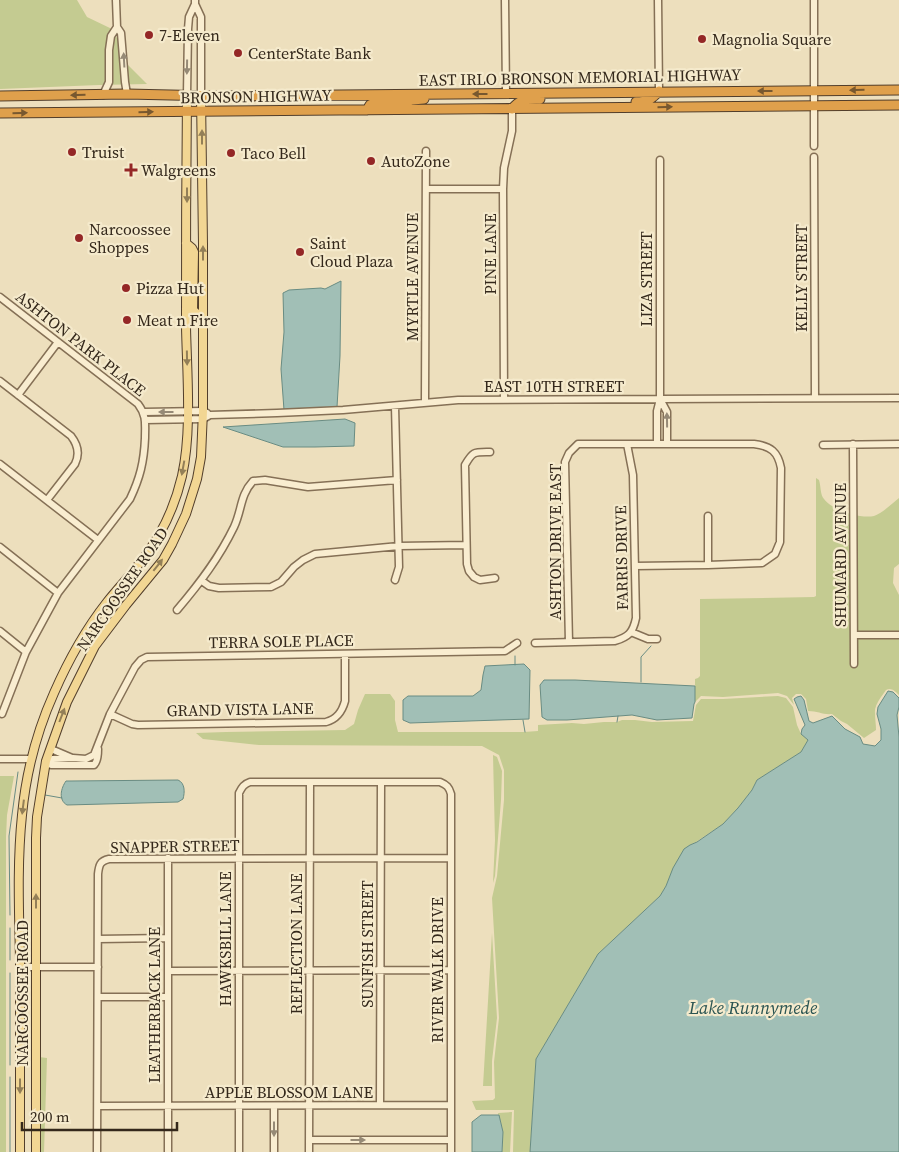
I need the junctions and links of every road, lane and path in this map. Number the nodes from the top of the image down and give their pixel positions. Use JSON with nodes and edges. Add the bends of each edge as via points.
{"nodes":[{"id":1,"x":116,"y":0,"type":"edge"},
{"id":2,"x":505,"y":0,"type":"edge"},
{"id":3,"x":658,"y":0,"type":"edge"},
{"id":4,"x":814,"y":0,"type":"edge"},
{"id":5,"x":195,"y":2,"type":"edge"},
{"id":6,"x":117,"y":27,"type":"junction"},
{"id":7,"x":814,"y":90,"type":"junction"},
{"id":8,"x":899,"y":90,"type":"edge"},
{"id":9,"x":659,"y":91,"type":"junction"},
{"id":10,"x":622,"y":92,"type":"junction"},
{"id":11,"x":506,"y":93,"type":"junction"},
{"id":12,"x":127,"y":94,"type":"junction"},
{"id":13,"x":454,"y":94,"type":"junction"},
{"id":14,"x":103,"y":95,"type":"junction"},
{"id":15,"x":187,"y":95,"type":"junction"},
{"id":16,"x":261,"y":95,"type":"joint"},
{"id":17,"x":0,"y":96,"type":"edge"},
{"id":18,"x":12,"y":96,"type":"junction"},
{"id":19,"x":201,"y":96,"type":"junction"},
{"id":20,"x":0,"y":101,"type":"edge"},
{"id":21,"x":899,"y":105,"type":"edge"},
{"id":22,"x":814,"y":106,"type":"junction"},
{"id":23,"x":512,"y":108,"type":"junction"},
{"id":24,"x":538,"y":108,"type":"junction"},
{"id":25,"x":367,"y":110,"type":"junction"},
{"id":26,"x":187,"y":112,"type":"junction"},
{"id":27,"x":202,"y":112,"type":"junction"},
{"id":28,"x":0,"y":113,"type":"edge"},
{"id":29,"x":814,"y":146,"type":"dead end"},
{"id":30,"x":426,"y":151,"type":"dead end"},
{"id":31,"x":814,"y":157,"type":"dead end"},
{"id":32,"x":660,"y":160,"type":"dead end"},
{"id":33,"x":426,"y":189,"type":"junction"},
{"id":34,"x":503,"y":189,"type":"junction"},
{"id":35,"x":186,"y":243,"type":"junction"},
{"id":36,"x":0,"y":297,"type":"edge"},
{"id":37,"x":203,"y":319,"type":"junction"},
{"id":38,"x":58,"y":342,"type":"junction"},
{"id":39,"x":0,"y":381,"type":"edge"},
{"id":40,"x":18,"y":395,"type":"junction"},
{"id":41,"x":815,"y":398,"type":"junction"},
{"id":42,"x":899,"y":398,"type":"edge"},
{"id":43,"x":660,"y":399,"type":"junction"},
{"id":44,"x":504,"y":400,"type":"junction"},
{"id":45,"x":425,"y":402,"type":"junction"},
{"id":46,"x":395,"y":406,"type":"junction"},
{"id":47,"x":144,"y":412,"type":"junction"},
{"id":48,"x":187,"y":415,"type":"junction"},
{"id":49,"x":205,"y":415,"type":"junction"},
{"id":50,"x":145,"y":420,"type":"junction"},
{"id":51,"x":627,"y":444,"type":"junction"},
{"id":52,"x":657,"y":444,"type":"junction"},
{"id":53,"x":667,"y":444,"type":"junction"},
{"id":54,"x":853,"y":444,"type":"junction"},
{"id":55,"x":899,"y":444,"type":"edge"},
{"id":56,"x":823,"y":445,"type":"dead end"},
{"id":57,"x":490,"y":452,"type":"dead end"},
{"id":58,"x":0,"y":464,"type":"edge"},
{"id":59,"x":397,"y":480,"type":"junction"},
{"id":60,"x":47,"y":500,"type":"junction"},
{"id":61,"x":708,"y":516,"type":"dead end"},
{"id":62,"x":98,"y":540,"type":"junction"},
{"id":63,"x":466,"y":545,"type":"junction"},
{"id":64,"x":399,"y":546,"type":"junction"},
{"id":65,"x":0,"y":548,"type":"edge"},
{"id":66,"x":708,"y":565,"type":"junction"},
{"id":67,"x":635,"y":566,"type":"junction"},
{"id":68,"x":495,"y":578,"type":"dead end"},
{"id":69,"x":394,"y":580,"type":"dead end"},
{"id":70,"x":202,"y":581,"type":"junction"},
{"id":71,"x":58,"y":593,"type":"junction"},
{"id":72,"x":177,"y":610,"type":"dead end"},
{"id":73,"x":0,"y":631,"type":"edge"},
{"id":74,"x":631,"y":632,"type":"junction"},
{"id":75,"x":854,"y":635,"type":"junction"},
{"id":76,"x":899,"y":635,"type":"edge"},
{"id":77,"x":657,"y":639,"type":"dead end"},
{"id":78,"x":569,"y":642,"type":"junction"},
{"id":79,"x":517,"y":643,"type":"dead end"},
{"id":80,"x":535,"y":643,"type":"dead end"},
{"id":81,"x":26,"y":652,"type":"junction"},
{"id":82,"x":345,"y":654,"type":"junction"},
{"id":83,"x":854,"y":664,"type":"dead end"},
{"id":84,"x":2,"y":714,"type":"dead end"},
{"id":85,"x":110,"y":714,"type":"junction"},
{"id":86,"x":98,"y":746,"type":"junction"},
{"id":87,"x":51,"y":749,"type":"junction"},
{"id":88,"x":73,"y":758,"type":"junction"},
{"id":89,"x":0,"y":759,"type":"edge"},
{"id":90,"x":31,"y":759,"type":"junction"},
{"id":91,"x":46,"y":761,"type":"junction"},
{"id":92,"x":310,"y":783,"type":"junction"},
{"id":93,"x":380,"y":783,"type":"junction"},
{"id":94,"x":450,"y":788,"type":"joint"},
{"id":95,"x":168,"y":858,"type":"junction"},
{"id":96,"x":239,"y":858,"type":"junction"},
{"id":97,"x":310,"y":858,"type":"junction"},
{"id":98,"x":380,"y":858,"type":"junction"},
{"id":99,"x":451,"y":858,"type":"junction"},
{"id":100,"x":168,"y":938,"type":"junction"},
{"id":101,"x":98,"y":939,"type":"junction"},
{"id":102,"x":20,"y":967,"type":"junction"},
{"id":103,"x":36,"y":967,"type":"junction"},
{"id":104,"x":98,"y":967,"type":"junction"},
{"id":105,"x":239,"y":970,"type":"junction"},
{"id":106,"x":309,"y":970,"type":"junction"},
{"id":107,"x":381,"y":970,"type":"junction"},
{"id":108,"x":451,"y":970,"type":"junction"},
{"id":109,"x":168,"y":971,"type":"junction"},
{"id":110,"x":98,"y":997,"type":"junction"},
{"id":111,"x":168,"y":997,"type":"junction"},
{"id":112,"x":309,"y":1105,"type":"junction"},
{"id":113,"x":380,"y":1105,"type":"junction"},
{"id":114,"x":451,"y":1105,"type":"junction"},
{"id":115,"x":98,"y":1106,"type":"junction"},
{"id":116,"x":168,"y":1106,"type":"junction"},
{"id":117,"x":239,"y":1106,"type":"junction"},
{"id":118,"x":274,"y":1106,"type":"junction"},
{"id":119,"x":309,"y":1140,"type":"junction"},
{"id":120,"x":451,"y":1140,"type":"junction"},
{"id":121,"x":20,"y":1152,"type":"edge"},
{"id":122,"x":36,"y":1152,"type":"edge"},
{"id":123,"x":97,"y":1152,"type":"edge"},
{"id":124,"x":168,"y":1152,"type":"edge"},
{"id":125,"x":239,"y":1152,"type":"edge"},
{"id":126,"x":274,"y":1152,"type":"edge"},
{"id":127,"x":309,"y":1152,"type":"edge"},
{"id":128,"x":451,"y":1152,"type":"edge"}],
"edges":[{"from":1,"to":6,"type":"street"},
{"from":2,"to":11,"type":"street"},
{"from":3,"to":9,"type":"street"},
{"from":4,"to":7,"type":"street"},
{"from":5,"to":15,"type":"street","one_way":true,"via":[[189,17]]},
{"from":5,"to":19,"type":"street","via":[[201,17]]},
{"from":12,"to":6,"type":"street","one_way":true,"via":[[124,52]]},
{"from":6,"to":14,"type":"street","via":[[111,36],[109,82]]},
{"from":8,"to":7,"type":"highway","name":"EAST IRLO BRONSON MEMORIAL HIGHWAY","one_way":true},
{"from":7,"to":9,"type":"highway","name":"EAST IRLO BRONSON MEMORIAL HIGHWAY","one_way":true},
{"from":7,"to":22,"type":"street"},
{"from":9,"to":10,"type":"highway","name":"EAST IRLO BRONSON MEMORIAL HIGHWAY"},
{"from":9,"to":24,"type":"highway","via":[[645,102],[544,103]]},
{"from":10,"to":11,"type":"highway","name":"EAST IRLO BRONSON MEMORIAL HIGHWAY"},
{"from":10,"to":23,"type":"highway","via":[[616,98],[524,99]]},
{"from":11,"to":13,"type":"highway","name":"EAST IRLO BRONSON MEMORIAL HIGHWAY","one_way":true},
{"from":12,"to":14,"type":"highway","name":"BRONSON HIGHWAY"},
{"from":12,"to":15,"type":"highway","name":"BRONSON HIGHWAY"},
{"from":13,"to":16,"type":"highway","name":"EAST IRLO BRONSON MEMORIAL HIGHWAY"},
{"from":13,"to":25,"type":"highway","via":[[402,103],[377,102]]},
{"from":14,"to":18,"type":"highway","name":"BRONSON HIGHWAY","one_way":true},
{"from":15,"to":19,"type":"highway","name":"BRONSON HIGHWAY"},
{"from":15,"to":26,"type":"main road","name":"NARCOOSSEE ROAD"},
{"from":16,"to":19,"type":"highway","name":"BRONSON HIGHWAY"},
{"from":17,"to":18,"type":"highway","name":"BRONSON HIGHWAY"},
{"from":18,"to":20,"type":"highway","via":[[8,101]]},
{"from":19,"to":27,"type":"main road","name":"NARCOOSSEE ROAD"},
{"from":21,"to":22,"type":"highway","name":"EAST IRLO BRONSON MEMORIAL HIGHWAY"},
{"from":24,"to":22,"type":"highway","name":"EAST IRLO BRONSON MEMORIAL HIGHWAY","one_way":true},
{"from":22,"to":29,"type":"street"},
{"from":23,"to":24,"type":"highway","name":"EAST IRLO BRONSON MEMORIAL HIGHWAY"},
{"from":23,"to":25,"type":"highway","name":"BRONSON HIGHWAY"},
{"from":23,"to":34,"type":"street","name":"PINE LANE","via":[[512,131]]},
{"from":25,"to":27,"type":"highway","name":"BRONSON HIGHWAY"},
{"from":26,"to":27,"type":"highway","name":"BRONSON HIGHWAY"},
{"from":28,"to":26,"type":"highway","name":"BRONSON HIGHWAY","one_way":true},
{"from":26,"to":35,"type":"main road","name":"NARCOOSSEE ROAD","one_way":true},
{"from":37,"to":27,"type":"main road","name":"NARCOOSSEE ROAD","one_way":true},
{"from":30,"to":33,"type":"street","name":"MYRTLE AVENUE"},
{"from":31,"to":41,"type":"street","name":"KELLY STREET"},
{"from":32,"to":43,"type":"street","name":"LIZA STREET"},
{"from":33,"to":34,"type":"street"},
{"from":33,"to":45,"type":"street","name":"MYRTLE AVENUE"},
{"from":34,"to":44,"type":"street","name":"PINE LANE"},
{"from":35,"to":37,"type":"main road","via":[[194,252],[193,310]]},
{"from":35,"to":48,"type":"main road","name":"NARCOOSSEE ROAD","one_way":true},
{"from":36,"to":38,"type":"street","name":"ASHTON PARK PLACE"},
{"from":37,"to":49,"type":"main road","name":"NARCOOSSEE ROAD"},
{"from":38,"to":40,"type":"street"},
{"from":38,"to":47,"type":"street","name":"ASHTON PARK PLACE"},
{"from":39,"to":40,"type":"street"},
{"from":40,"to":60,"type":"street","via":[[71,436],[77,445],[75,464]]},
{"from":41,"to":42,"type":"street","name":"EAST 10TH STREET"},
{"from":41,"to":43,"type":"street","name":"EAST 10TH STREET"},
{"from":43,"to":44,"type":"street","name":"EAST 10TH STREET"},
{"from":43,"to":52,"type":"street"},
{"from":53,"to":43,"type":"street","one_way":true,"via":[[667,412]]},
{"from":44,"to":45,"type":"street","name":"EAST 10TH STREET"},
{"from":45,"to":46,"type":"street","name":"EAST 10TH STREET"},
{"from":46,"to":49,"type":"street","name":"EAST 10TH STREET"},
{"from":46,"to":59,"type":"street"},
{"from":48,"to":47,"type":"street","name":"ASHTON PARK PLACE","one_way":true},
{"from":47,"to":50,"type":"street","name":"ASHTON PARK PLACE"},
{"from":48,"to":49,"type":"street","name":"EAST 10TH STREET"},
{"from":48,"to":50,"type":"street","name":"ASHTON PARK PLACE"},
{"from":48,"to":90,"type":"main road","name":"NARCOOSSEE ROAD","one_way":true,"via":[[182,476],[162,530],[82,637],[53,694]]},
{"from":87,"to":49,"type":"main road","name":"NARCOOSSEE ROAD","one_way":true,"via":[[67,702],[95,646],[163,560],[179,531],[198,478]]},
{"from":50,"to":62,"type":"street","name":"ASHTON PARK PLACE","via":[[144,457],[137,485],[121,512]]},
{"from":51,"to":52,"type":"street","name":"ASHTON DRIVE EAST"},
{"from":51,"to":67,"type":"street","name":"FARRIS DRIVE","via":[[633,475]]},
{"from":51,"to":78,"type":"street","name":"ASHTON DRIVE EAST","via":[[578,444],[565,462]]},
{"from":52,"to":53,"type":"street","name":"ASHTON DRIVE EAST"},
{"from":53,"to":66,"type":"street","name":"ASHTON DRIVE EAST","via":[[754,444],[774,451],[779,458],[780,542],[775,554],[762,563]]},
{"from":54,"to":55,"type":"street"},
{"from":54,"to":56,"type":"street"},
{"from":54,"to":75,"type":"street","name":"SHUMARD AVENUE"},
{"from":57,"to":63,"type":"street","via":[[476,452],[465,465]]},
{"from":58,"to":60,"type":"street"},
{"from":59,"to":64,"type":"street"},
{"from":59,"to":70,"type":"street","via":[[308,487],[253,481],[246,488],[235,525]]},
{"from":60,"to":62,"type":"street"},
{"from":61,"to":66,"type":"street"},
{"from":62,"to":71,"type":"street","name":"ASHTON PARK PLACE"},
{"from":63,"to":64,"type":"street"},
{"from":63,"to":68,"type":"street","via":[[467,564],[474,577],[480,580]]},
{"from":64,"to":69,"type":"street","via":[[399,567]]},
{"from":64,"to":70,"type":"street","via":[[315,554],[302,560],[281,582],[271,587],[219,588]]},
{"from":65,"to":71,"type":"street"},
{"from":66,"to":67,"type":"street"},
{"from":67,"to":74,"type":"street","name":"FARRIS DRIVE","via":[[636,618]]},
{"from":70,"to":72,"type":"street"},
{"from":71,"to":81,"type":"street","name":"ASHTON PARK PLACE"},
{"from":73,"to":81,"type":"street"},
{"from":74,"to":77,"type":"street"},
{"from":74,"to":78,"type":"street","name":"FARRIS DRIVE","via":[[615,641]]},
{"from":75,"to":76,"type":"street"},
{"from":75,"to":83,"type":"street","name":"SHUMARD AVENUE"},
{"from":78,"to":80,"type":"street","name":"FARRIS DRIVE"},
{"from":79,"to":82,"type":"street","name":"TERRA SOLE PLACE","via":[[506,651]]},
{"from":81,"to":84,"type":"street","name":"ASHTON PARK PLACE"},
{"from":82,"to":85,"type":"street","name":"TERRA SOLE PLACE","via":[[147,657],[135,667]]},
{"from":82,"to":85,"type":"street","name":"GRAND VISTA LANE","via":[[344,705],[337,716],[326,722],[138,725]]},
{"from":85,"to":86,"type":"street","name":"TERRA SOLE PLACE"},
{"from":86,"to":88,"type":"street","via":[[94,755],[86,759]]},
{"from":86,"to":91,"type":"street","name":"TERRA SOLE PLACE","via":[[94,765],[52,765]]},
{"from":87,"to":88,"type":"street"},
{"from":87,"to":91,"type":"main road","name":"NARCOOSSEE ROAD"},
{"from":88,"to":91,"type":"street"},
{"from":89,"to":90,"type":"street"},
{"from":90,"to":91,"type":"main road"},
{"from":90,"to":102,"type":"main road","name":"NARCOOSSEE ROAD","one_way":true,"via":[[20,837]]},
{"from":103,"to":91,"type":"main road","name":"NARCOOSSEE ROAD","one_way":true,"via":[[36,838]]},
{"from":92,"to":93,"type":"street","name":"HAWKSBILL LANE"},
{"from":92,"to":96,"type":"street","name":"HAWKSBILL LANE","via":[[250,782],[242,787],[239,793]]},
{"from":92,"to":97,"type":"street","name":"REFLECTION LANE"},
{"from":93,"to":94,"type":"street","name":"HAWKSBILL LANE","via":[[440,782]]},
{"from":93,"to":98,"type":"street","name":"SUNFISH STREET"},
{"from":94,"to":99,"type":"street","name":"RIVER WALK DRIVE"},
{"from":95,"to":96,"type":"street","name":"SNAPPER STREET"},
{"from":95,"to":100,"type":"street","name":"LEATHERBACK LANE"},
{"from":95,"to":101,"type":"street","name":"SNAPPER STREET","via":[[109,859],[101,862],[98,874]]},
{"from":96,"to":97,"type":"street","name":"SNAPPER STREET"},
{"from":96,"to":105,"type":"street","name":"HAWKSBILL LANE"},
{"from":97,"to":98,"type":"street","name":"SNAPPER STREET"},
{"from":97,"to":106,"type":"street","name":"REFLECTION LANE"},
{"from":98,"to":99,"type":"street","name":"SNAPPER STREET"},
{"from":98,"to":107,"type":"street","name":"SUNFISH STREET"},
{"from":99,"to":108,"type":"street","name":"RIVER WALK DRIVE"},
{"from":100,"to":101,"type":"street"},
{"from":100,"to":109,"type":"street","name":"LEATHERBACK LANE"},
{"from":101,"to":104,"type":"street","name":"SNAPPER STREET"},
{"from":102,"to":103,"type":"street"},
{"from":102,"to":121,"type":"main road","name":"NARCOOSSEE ROAD","one_way":true},
{"from":103,"to":104,"type":"street"},
{"from":103,"to":122,"type":"main road","name":"NARCOOSSEE ROAD"},
{"from":104,"to":110,"type":"street","name":"SNAPPER STREET"},
{"from":105,"to":106,"type":"street"},
{"from":105,"to":109,"type":"street"},
{"from":105,"to":117,"type":"street","name":"HAWKSBILL LANE"},
{"from":106,"to":107,"type":"street"},
{"from":106,"to":112,"type":"street","name":"REFLECTION LANE"},
{"from":107,"to":108,"type":"street"},
{"from":107,"to":113,"type":"street","name":"SUNFISH STREET"},
{"from":108,"to":114,"type":"street","name":"RIVER WALK DRIVE"},
{"from":109,"to":111,"type":"street","name":"LEATHERBACK LANE"},
{"from":110,"to":111,"type":"street"},
{"from":110,"to":115,"type":"street","name":"SNAPPER STREET"},
{"from":111,"to":116,"type":"street","name":"LEATHERBACK LANE"},
{"from":112,"to":113,"type":"street","name":"APPLE BLOSSOM LANE"},
{"from":112,"to":118,"type":"street","name":"APPLE BLOSSOM LANE"},
{"from":112,"to":119,"type":"street","name":"REFLECTION LANE"},
{"from":113,"to":114,"type":"street","name":"APPLE BLOSSOM LANE"},
{"from":114,"to":120,"type":"street","name":"RIVER WALK DRIVE"},
{"from":115,"to":116,"type":"street","name":"APPLE BLOSSOM LANE"},
{"from":115,"to":123,"type":"street","name":"SNAPPER STREET"},
{"from":116,"to":117,"type":"street","name":"APPLE BLOSSOM LANE"},
{"from":116,"to":124,"type":"street","name":"LEATHERBACK LANE"},
{"from":117,"to":118,"type":"street","name":"APPLE BLOSSOM LANE"},
{"from":117,"to":125,"type":"street","name":"HAWKSBILL LANE"},
{"from":118,"to":126,"type":"street","one_way":true},
{"from":119,"to":120,"type":"street","one_way":true},
{"from":119,"to":127,"type":"street","name":"REFLECTION LANE"},
{"from":120,"to":128,"type":"street","name":"RIVER WALK DRIVE"}]}
